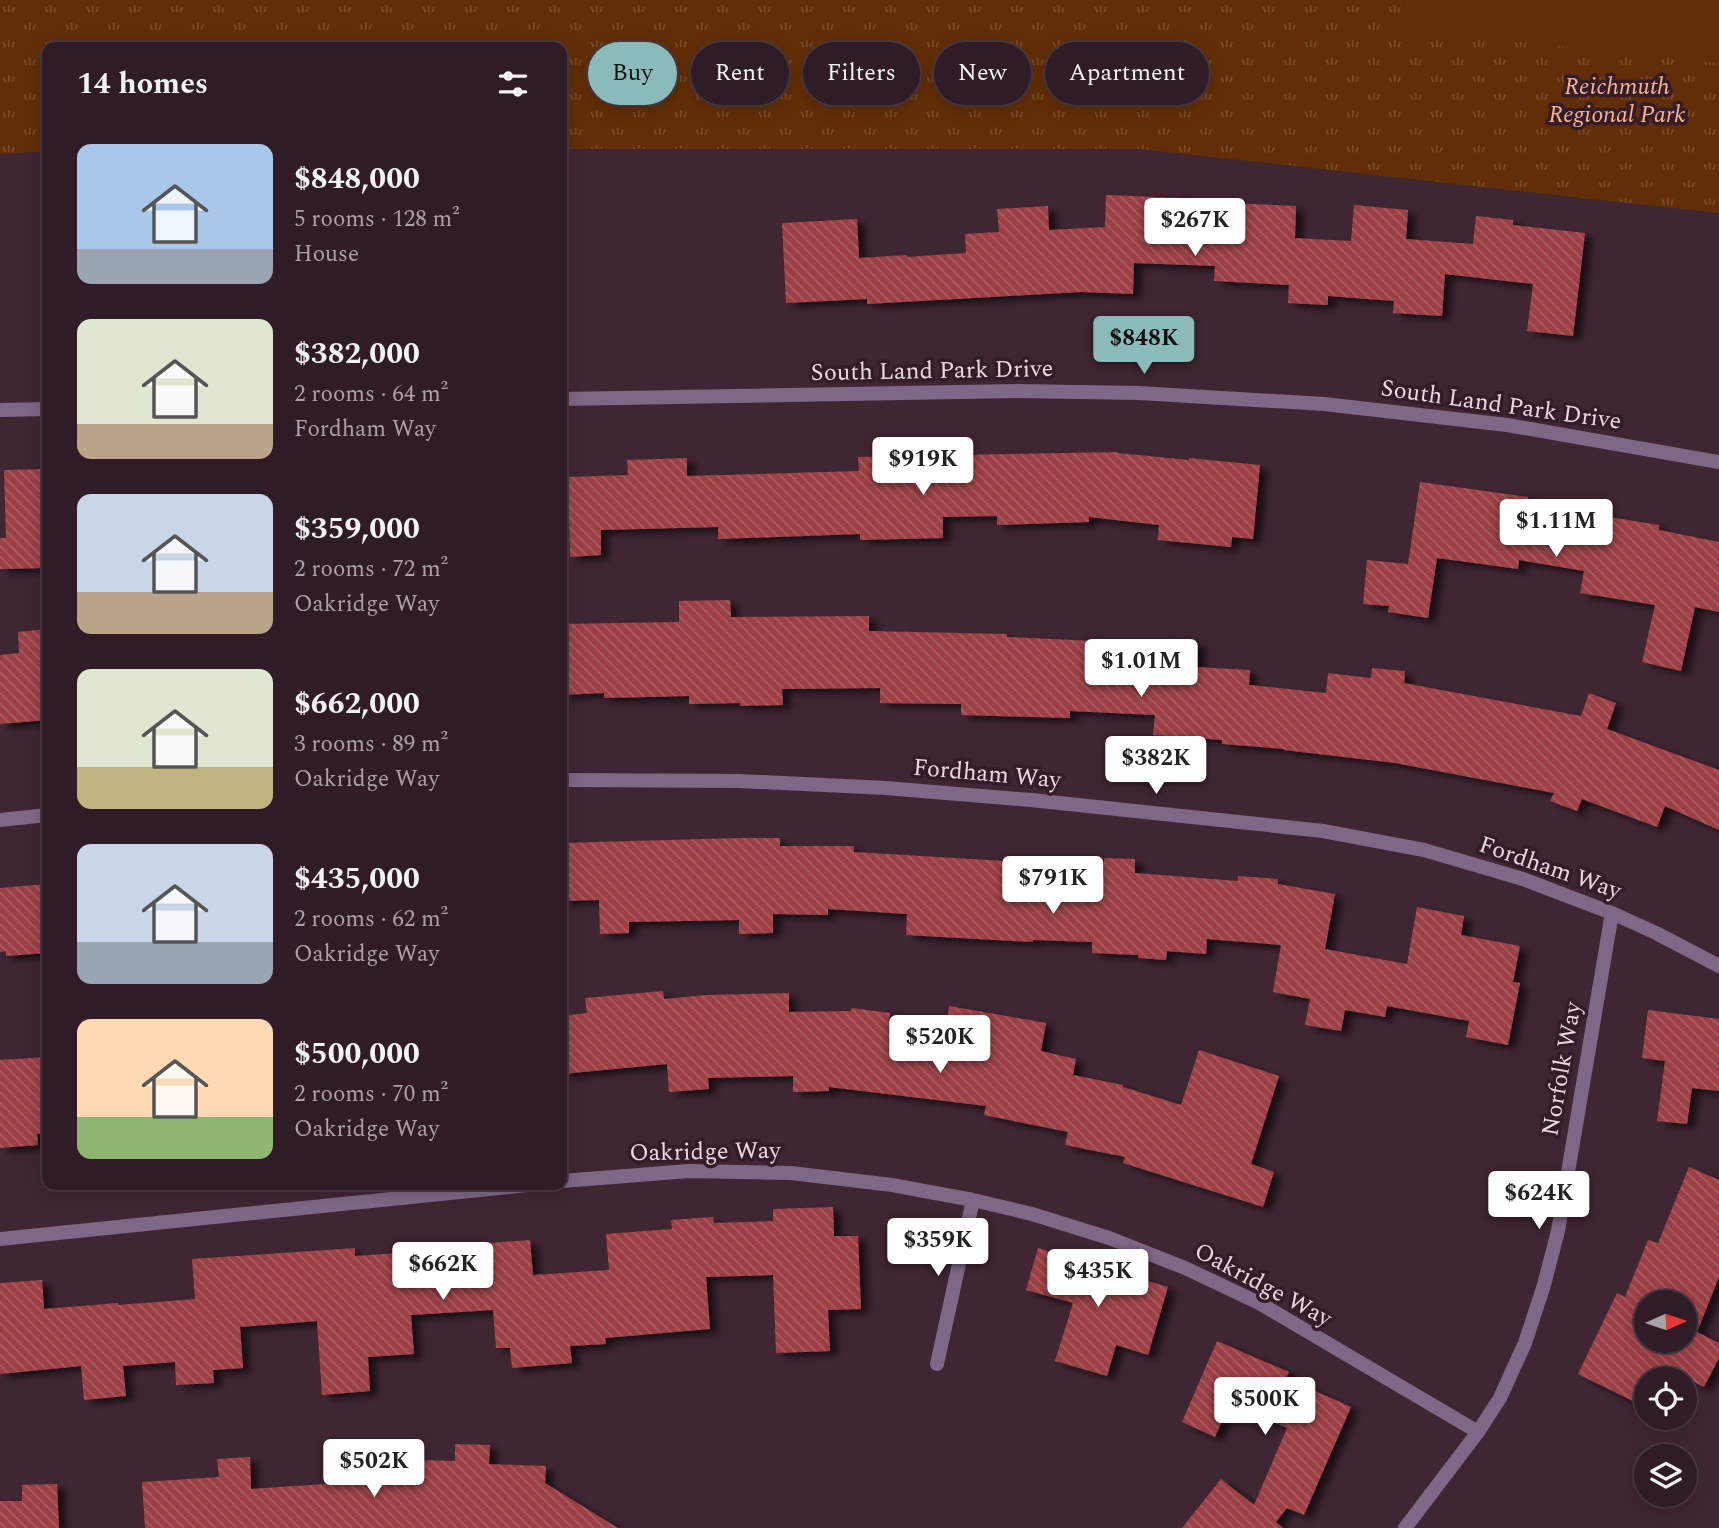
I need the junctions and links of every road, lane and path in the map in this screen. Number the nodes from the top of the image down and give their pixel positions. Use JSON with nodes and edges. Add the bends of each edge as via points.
{"nodes":[{"id":1,"x":567,"y":400,"type":"edge"},
{"id":2,"x":42,"y":409,"type":"edge"},
{"id":3,"x":0,"y":410,"type":"edge"},
{"id":4,"x":1719,"y":462,"type":"edge"},
{"id":5,"x":567,"y":779,"type":"edge"},
{"id":6,"x":42,"y":816,"type":"edge"},
{"id":7,"x":0,"y":820,"type":"edge"},
{"id":8,"x":1612,"y":913,"type":"junction"},
{"id":9,"x":1719,"y":966,"type":"edge"},
{"id":10,"x":567,"y":1181,"type":"edge"},
{"id":11,"x":479,"y":1190,"type":"edge"},
{"id":12,"x":973,"y":1200,"type":"junction"},
{"id":13,"x":0,"y":1239,"type":"edge"},
{"id":14,"x":937,"y":1364,"type":"dead end"},
{"id":15,"x":1478,"y":1432,"type":"junction"},
{"id":16,"x":1405,"y":1528,"type":"edge"}],
"edges":[{"from":1,"to":4,"type":"street","name":"South Land Park Drive","via":[[1139,393],[1324,404],[1507,425]]},
{"from":2,"to":3,"type":"street"},
{"from":5,"to":8,"type":"street","name":"Fordham Way","via":[[886,788],[1322,831],[1436,854],[1523,879]]},
{"from":6,"to":7,"type":"street"},
{"from":8,"to":9,"type":"street","name":"Fordham Way"},
{"from":8,"to":15,"type":"street","name":"Norfolk Way","via":[[1558,1230],[1544,1285],[1525,1343],[1500,1398]]},
{"from":10,"to":12,"type":"street","name":"Oakridge Way","via":[[689,1171],[791,1173]]},
{"from":11,"to":13,"type":"street"},
{"from":12,"to":14,"type":"street"},
{"from":12,"to":15,"type":"street","name":"Oakridge Way","via":[[1109,1238],[1185,1268],[1259,1303]]},
{"from":15,"to":16,"type":"street","name":"Norfolk Way"}]}
